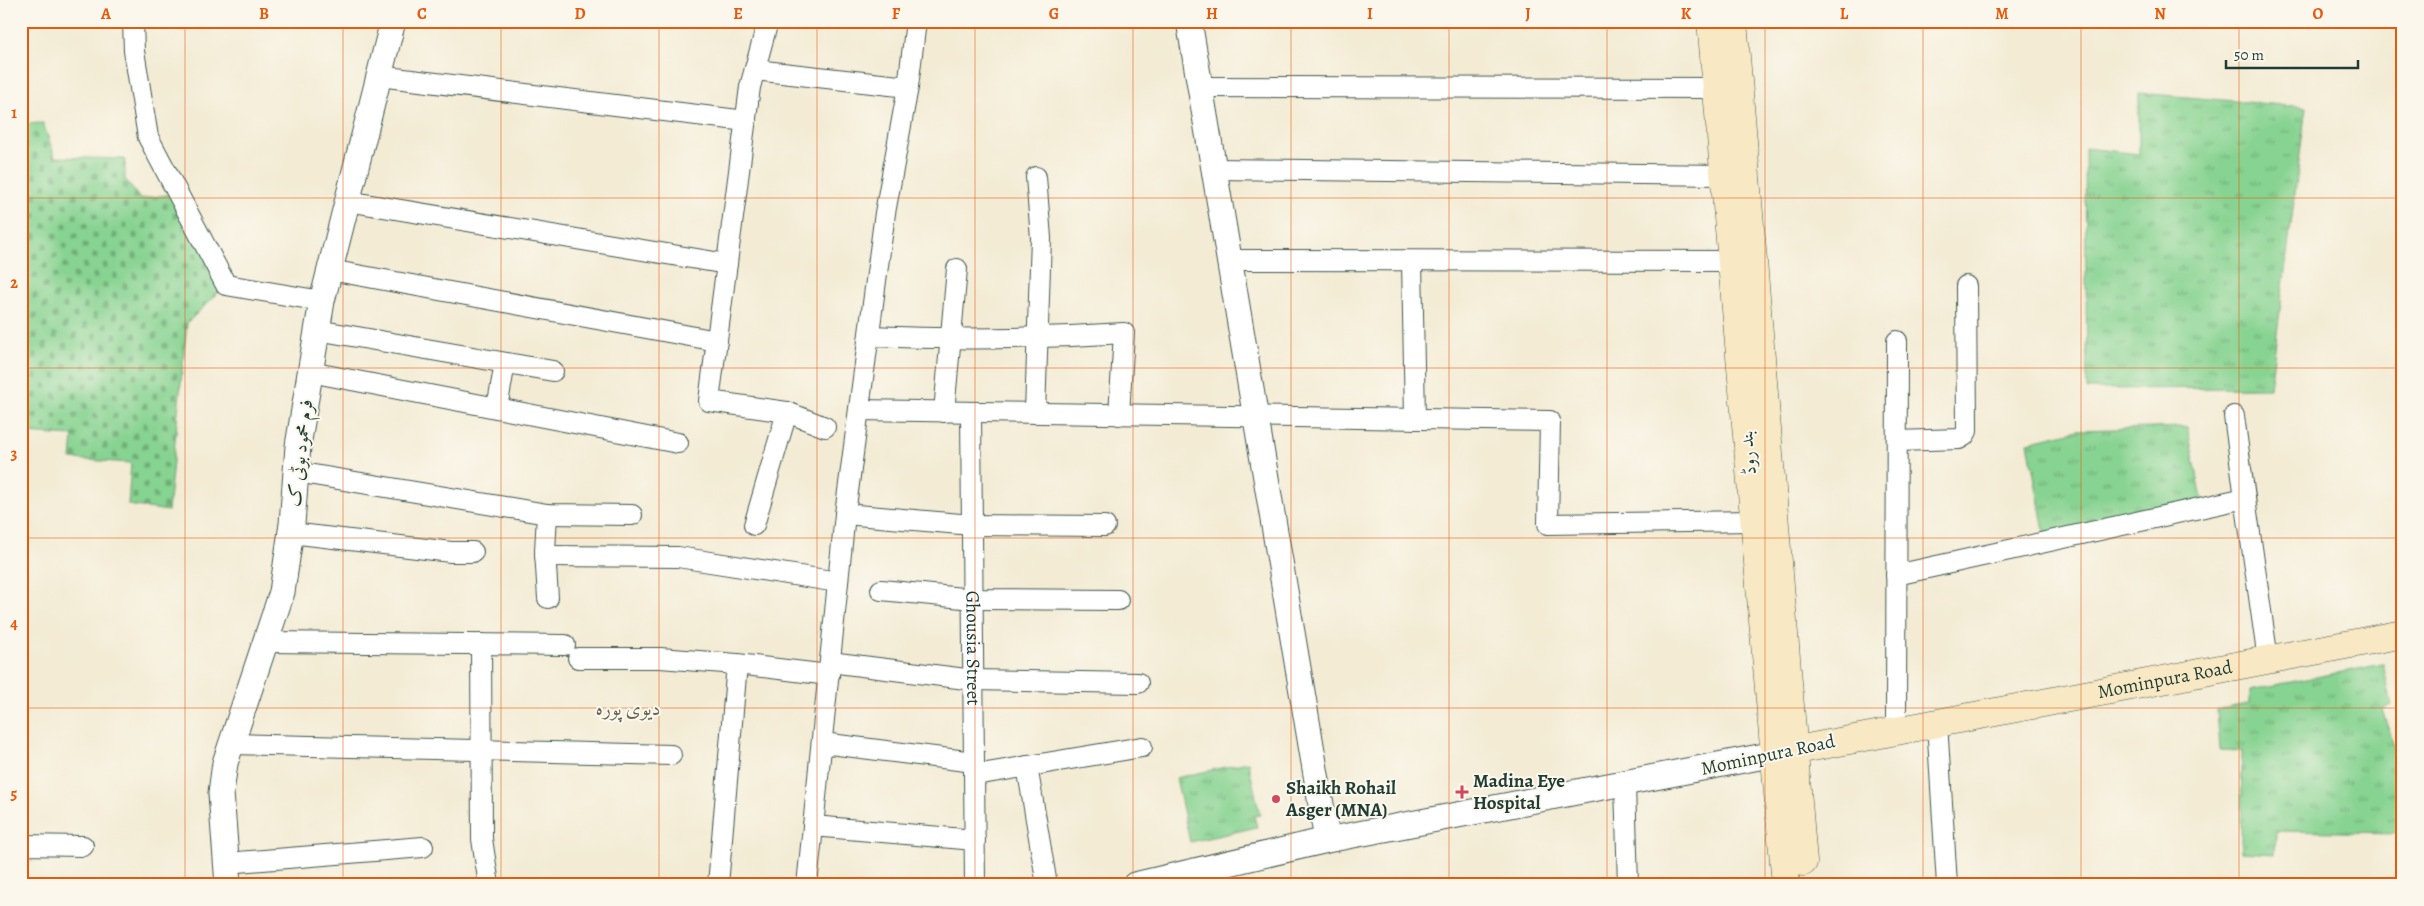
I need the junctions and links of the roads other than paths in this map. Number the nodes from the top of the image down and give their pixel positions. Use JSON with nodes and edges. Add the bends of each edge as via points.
{"nodes":[{"id":1,"x":133,"y":21,"type":"edge"},
{"id":2,"x":393,"y":21,"type":"edge"},
{"id":3,"x":768,"y":21,"type":"edge"},
{"id":4,"x":916,"y":21,"type":"edge"},
{"id":5,"x":1188,"y":21,"type":"edge"},
{"id":6,"x":1711,"y":21,"type":"edge"},
{"id":7,"x":1733,"y":21,"type":"edge"},
{"id":8,"x":755,"y":70,"type":"junction"},
{"id":9,"x":379,"y":76,"type":"junction"},
{"id":10,"x":908,"y":87,"type":"junction"},
{"id":11,"x":1200,"y":87,"type":"junction"},
{"id":12,"x":1716,"y":88,"type":"junction"},
{"id":13,"x":746,"y":121,"type":"junction"},
{"id":14,"x":1213,"y":170,"type":"junction"},
{"id":15,"x":1724,"y":175,"type":"junction"},
{"id":16,"x":1036,"y":177,"type":"dead end"},
{"id":17,"x":347,"y":201,"type":"junction"},
{"id":18,"x":1229,"y":260,"type":"junction"},
{"id":19,"x":1412,"y":260,"type":"junction"},
{"id":20,"x":1732,"y":261,"type":"junction"},
{"id":21,"x":727,"y":264,"type":"junction"},
{"id":22,"x":958,"y":269,"type":"dead end"},
{"id":23,"x":330,"y":270,"type":"junction"},
{"id":24,"x":1966,"y":286,"type":"dead end"},
{"id":25,"x":322,"y":301,"type":"junction"},
{"id":26,"x":317,"y":330,"type":"junction"},
{"id":27,"x":869,"y":336,"type":"junction"},
{"id":28,"x":1038,"y":339,"type":"junction"},
{"id":29,"x":951,"y":340,"type":"junction"},
{"id":30,"x":717,"y":341,"type":"junction"},
{"id":31,"x":1897,"y":341,"type":"dead end"},
{"id":32,"x":505,"y":363,"type":"junction"},
{"id":33,"x":553,"y":371,"type":"dead end"},
{"id":34,"x":310,"y":372,"type":"junction"},
{"id":35,"x":498,"y":408,"type":"junction"},
{"id":36,"x":859,"y":410,"type":"junction"},
{"id":37,"x":787,"y":412,"type":"junction"},
{"id":38,"x":944,"y":412,"type":"junction"},
{"id":39,"x":971,"y":412,"type":"junction"},
{"id":40,"x":1035,"y":414,"type":"junction"},
{"id":41,"x":1118,"y":415,"type":"junction"},
{"id":42,"x":2234,"y":416,"type":"dead end"},
{"id":43,"x":1255,"y":418,"type":"junction"},
{"id":44,"x":1415,"y":419,"type":"junction"},
{"id":45,"x":825,"y":428,"type":"dead end"},
{"id":46,"x":1897,"y":441,"type":"junction"},
{"id":47,"x":678,"y":443,"type":"dead end"},
{"id":48,"x":296,"y":472,"type":"junction"},
{"id":49,"x":2245,"y":498,"type":"junction"},
{"id":50,"x":547,"y":514,"type":"junction"},
{"id":51,"x":845,"y":514,"type":"junction"},
{"id":52,"x":632,"y":515,"type":"dead end"},
{"id":53,"x":1754,"y":522,"type":"junction"},
{"id":54,"x":754,"y":525,"type":"dead end"},
{"id":55,"x":972,"y":525,"type":"junction"},
{"id":56,"x":1105,"y":526,"type":"dead end"},
{"id":57,"x":291,"y":533,"type":"junction"},
{"id":58,"x":473,"y":552,"type":"dead end"},
{"id":59,"x":545,"y":556,"type":"junction"},
{"id":60,"x":1896,"y":575,"type":"junction"},
{"id":61,"x":838,"y":582,"type":"junction"},
{"id":62,"x":881,"y":590,"type":"dead end"},
{"id":63,"x":548,"y":598,"type":"dead end"},
{"id":64,"x":973,"y":599,"type":"junction"},
{"id":65,"x":1118,"y":600,"type":"dead end"},
{"id":66,"x":2403,"y":634,"type":"edge"},
{"id":67,"x":266,"y":642,"type":"junction"},
{"id":68,"x":481,"y":644,"type":"junction"},
{"id":69,"x":2268,"y":660,"type":"junction"},
{"id":70,"x":737,"y":664,"type":"junction"},
{"id":71,"x":829,"y":668,"type":"junction"},
{"id":72,"x":974,"y":680,"type":"junction"},
{"id":73,"x":1138,"y":683,"type":"dead end"},
{"id":74,"x":1937,"y":722,"type":"junction"},
{"id":75,"x":1896,"y":730,"type":"junction"},
{"id":76,"x":822,"y":743,"type":"junction"},
{"id":77,"x":232,"y":744,"type":"junction"},
{"id":78,"x":1142,"y":747,"type":"dead end"},
{"id":79,"x":482,"y":750,"type":"junction"},
{"id":80,"x":1784,"y":752,"type":"junction"},
{"id":81,"x":671,"y":755,"type":"dead end"},
{"id":82,"x":1027,"y":766,"type":"junction"},
{"id":83,"x":974,"y":768,"type":"junction"},
{"id":84,"x":1625,"y":784,"type":"junction"},
{"id":85,"x":813,"y":826,"type":"junction"},
{"id":86,"x":975,"y":840,"type":"junction"},
{"id":87,"x":1327,"y":840,"type":"junction"},
{"id":88,"x":21,"y":845,"type":"edge"},
{"id":89,"x":83,"y":846,"type":"dead end"},
{"id":90,"x":423,"y":848,"type":"dead end"},
{"id":91,"x":227,"y":874,"type":"edge"},
{"id":92,"x":489,"y":885,"type":"edge"},
{"id":93,"x":718,"y":885,"type":"edge"},
{"id":94,"x":808,"y":885,"type":"edge"},
{"id":95,"x":976,"y":885,"type":"edge"},
{"id":96,"x":1047,"y":885,"type":"edge"},
{"id":97,"x":1135,"y":885,"type":"edge"},
{"id":98,"x":1628,"y":885,"type":"edge"},
{"id":99,"x":1786,"y":885,"type":"edge"},
{"id":100,"x":1805,"y":885,"type":"edge"},
{"id":101,"x":1947,"y":885,"type":"edge"}],
"edges":[{"from":1,"to":25,"type":"street","via":[[134,51],[148,137],[226,285]]},
{"from":2,"to":9,"type":"street","name":"فرم محمود بوٹی ک"},
{"from":3,"to":8,"type":"street"},
{"from":4,"to":10,"type":"street"},
{"from":5,"to":11,"type":"street"},
{"from":6,"to":12,"type":"main road","name":"بند روڈ"},
{"from":7,"to":80,"type":"main road","name":"بند روڈ"},
{"from":8,"to":10,"type":"street"},
{"from":8,"to":13,"type":"street"},
{"from":9,"to":13,"type":"street"},
{"from":9,"to":17,"type":"street","name":"فرم محمود بوٹی ک"},
{"from":10,"to":27,"type":"street","via":[[885,213]]},
{"from":11,"to":12,"type":"street"},
{"from":11,"to":14,"type":"street"},
{"from":12,"to":15,"type":"main road","name":"بند روڈ"},
{"from":13,"to":21,"type":"street"},
{"from":14,"to":15,"type":"street"},
{"from":14,"to":18,"type":"street"},
{"from":15,"to":20,"type":"main road","name":"بند روڈ"},
{"from":16,"to":28,"type":"street","via":[[1041,238]]},
{"from":17,"to":21,"type":"street"},
{"from":17,"to":23,"type":"street","name":"فرم محمود بوٹی ک"},
{"from":18,"to":19,"type":"street"},
{"from":18,"to":43,"type":"street"},
{"from":19,"to":20,"type":"street"},
{"from":19,"to":44,"type":"street"},
{"from":20,"to":53,"type":"main road","name":"بند روڈ"},
{"from":21,"to":30,"type":"street"},
{"from":22,"to":29,"type":"street"},
{"from":23,"to":25,"type":"street","name":"فرم محمود بوٹی ک"},
{"from":23,"to":30,"type":"street"},
{"from":24,"to":46,"type":"street","via":[[1967,431],[1959,439]]},
{"from":25,"to":26,"type":"street","name":"فرم محمود بوٹی ک"},
{"from":26,"to":32,"type":"street"},
{"from":26,"to":34,"type":"street","name":"فرم محمود بوٹی ک"},
{"from":27,"to":29,"type":"street"},
{"from":27,"to":36,"type":"street"},
{"from":28,"to":29,"type":"street"},
{"from":28,"to":40,"type":"street"},
{"from":28,"to":41,"type":"street","via":[[1124,333]]},
{"from":29,"to":38,"type":"street"},
{"from":30,"to":37,"type":"street","via":[[709,401]]},
{"from":31,"to":46,"type":"street"},
{"from":32,"to":33,"type":"street"},
{"from":32,"to":35,"type":"street"},
{"from":34,"to":35,"type":"street"},
{"from":34,"to":48,"type":"street","name":"فرم محمود بوٹی ک"},
{"from":35,"to":47,"type":"street"},
{"from":36,"to":38,"type":"street"},
{"from":36,"to":51,"type":"street"},
{"from":37,"to":45,"type":"street"},
{"from":37,"to":54,"type":"street"},
{"from":38,"to":39,"type":"street"},
{"from":39,"to":40,"type":"street"},
{"from":39,"to":55,"type":"street","name":"Ghousia Street"},
{"from":40,"to":41,"type":"street"},
{"from":41,"to":43,"type":"street"},
{"from":42,"to":49,"type":"street"},
{"from":43,"to":44,"type":"street"},
{"from":43,"to":87,"type":"street"},
{"from":44,"to":53,"type":"street","via":[[1550,421],[1548,524]]},
{"from":46,"to":60,"type":"street"},
{"from":48,"to":50,"type":"street"},
{"from":48,"to":57,"type":"street","name":"فرم محمود بوٹی ک"},
{"from":49,"to":60,"type":"street"},
{"from":49,"to":69,"type":"street"},
{"from":50,"to":52,"type":"street"},
{"from":50,"to":59,"type":"street"},
{"from":51,"to":55,"type":"street"},
{"from":51,"to":61,"type":"street"},
{"from":53,"to":80,"type":"main road","name":"بند روڈ"},
{"from":55,"to":56,"type":"street"},
{"from":55,"to":64,"type":"street","name":"Ghousia Street"},
{"from":57,"to":58,"type":"street"},
{"from":57,"to":67,"type":"street","name":"فرم محمود بوٹی ک","via":[[282,592]]},
{"from":59,"to":61,"type":"street","via":[[678,557]]},
{"from":59,"to":63,"type":"street"},
{"from":60,"to":75,"type":"street"},
{"from":61,"to":71,"type":"street"},
{"from":62,"to":64,"type":"street"},
{"from":64,"to":65,"type":"street"},
{"from":64,"to":72,"type":"street","name":"Ghousia Street"},
{"from":66,"to":69,"type":"main road","name":"Mominpura Road"},
{"from":67,"to":68,"type":"street"},
{"from":67,"to":77,"type":"street","name":"فرم محمود بوٹی ک"},
{"from":68,"to":70,"type":"street"},
{"from":68,"to":79,"type":"street"},
{"from":69,"to":74,"type":"main road","name":"Mominpura Road"},
{"from":70,"to":71,"type":"street"},
{"from":70,"to":93,"type":"street"},
{"from":71,"to":72,"type":"street"},
{"from":71,"to":76,"type":"street"},
{"from":72,"to":73,"type":"street"},
{"from":72,"to":83,"type":"street","name":"Ghousia Street"},
{"from":74,"to":75,"type":"main road","name":"Mominpura Road"},
{"from":74,"to":101,"type":"street"},
{"from":75,"to":80,"type":"main road","name":"Mominpura Road"},
{"from":76,"to":83,"type":"street"},
{"from":76,"to":85,"type":"street"},
{"from":77,"to":79,"type":"street"},
{"from":77,"to":91,"type":"street","name":"فرم محمود بوٹی ک","via":[[225,763],[221,793]]},
{"from":78,"to":82,"type":"street"},
{"from":79,"to":81,"type":"street"},
{"from":79,"to":92,"type":"street","via":[[482,839]]},
{"from":80,"to":84,"type":"street","name":"Mominpura Road"},
{"from":80,"to":99,"type":"main road","name":"بند روڈ"},
{"from":80,"to":100,"type":"main road","name":"بند روڈ"},
{"from":82,"to":83,"type":"street"},
{"from":82,"to":96,"type":"street"},
{"from":83,"to":86,"type":"street","name":"Ghousia Street"},
{"from":84,"to":87,"type":"street","name":"Mominpura Road"},
{"from":84,"to":98,"type":"street"},
{"from":85,"to":86,"type":"street"},
{"from":85,"to":94,"type":"street"},
{"from":86,"to":95,"type":"street","name":"Ghousia Street"},
{"from":87,"to":97,"type":"street","name":"Mominpura Road"},
{"from":88,"to":89,"type":"street"},
{"from":90,"to":91,"type":"street"}]}
